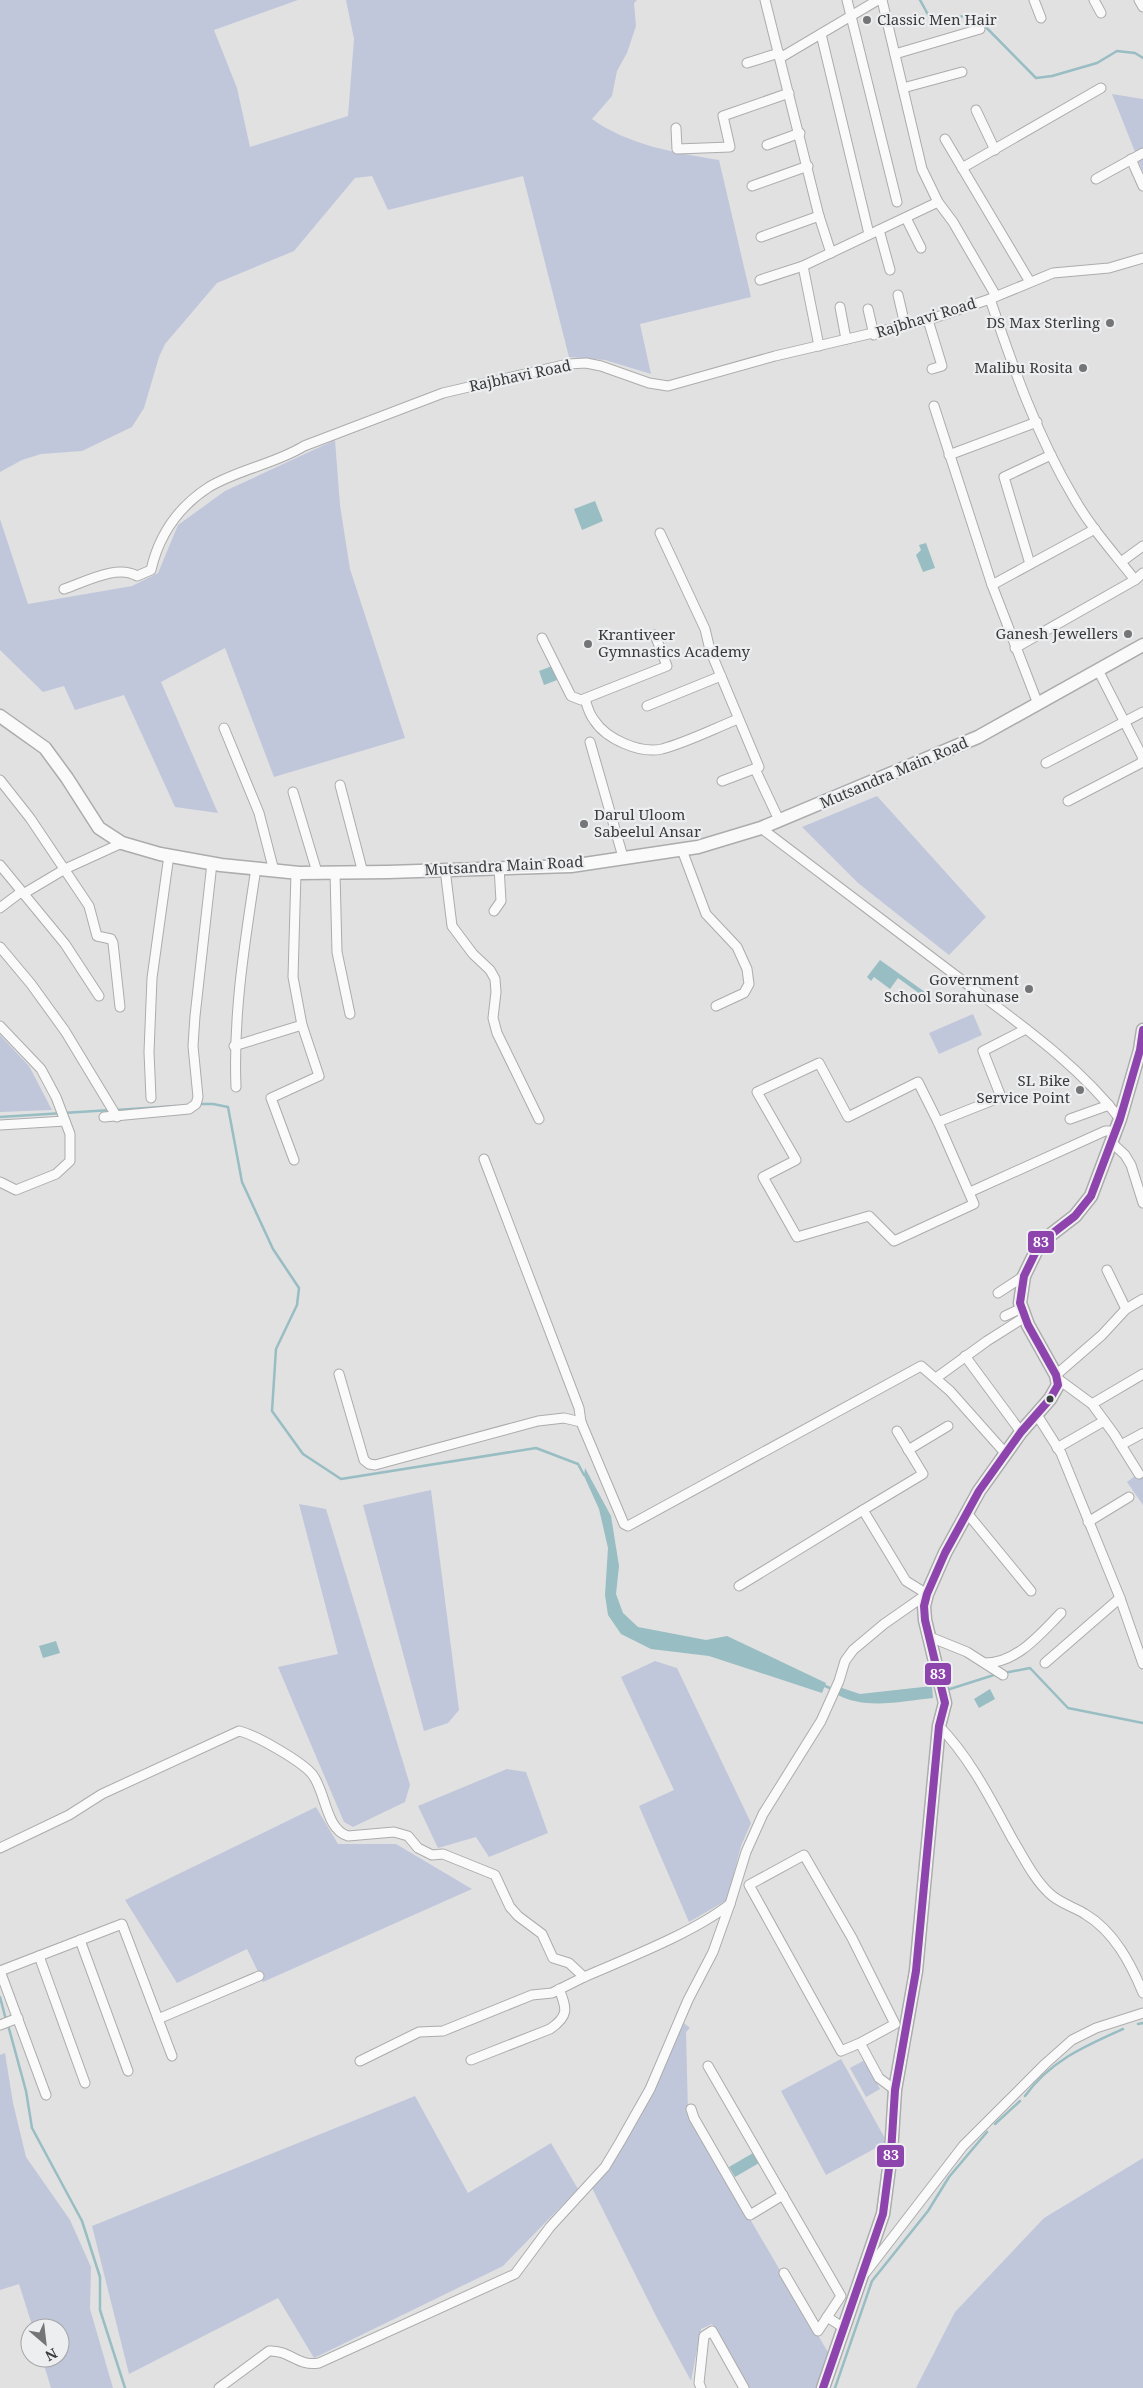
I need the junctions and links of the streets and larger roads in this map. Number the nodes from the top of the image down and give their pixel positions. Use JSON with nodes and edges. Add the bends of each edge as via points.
{"nodes":[{"id":1,"x":765,"y":0,"type":"edge"},
{"id":2,"x":847,"y":0,"type":"edge"},
{"id":3,"x":878,"y":0,"type":"edge"},
{"id":4,"x":882,"y":0,"type":"edge"},
{"id":5,"x":1034,"y":0,"type":"edge"},
{"id":6,"x":1094,"y":0,"type":"edge"},
{"id":7,"x":1139,"y":0,"type":"edge"},
{"id":8,"x":1143,"y":7,"type":"edge"},
{"id":9,"x":1101,"y":13,"type":"dead end"},
{"id":10,"x":851,"y":15,"type":"junction"},
{"id":11,"x":1041,"y":18,"type":"dead end"},
{"id":12,"x":980,"y":29,"type":"dead end"},
{"id":13,"x":821,"y":34,"type":"junction"},
{"id":14,"x":895,"y":54,"type":"junction"},
{"id":15,"x":779,"y":55,"type":"junction"},
{"id":16,"x":747,"y":63,"type":"dead end"},
{"id":17,"x":962,"y":72,"type":"dead end"},
{"id":18,"x":903,"y":88,"type":"junction"},
{"id":19,"x":1101,"y":88,"type":"dead end"},
{"id":20,"x":789,"y":93,"type":"junction"},
{"id":21,"x":976,"y":110,"type":"dead end"},
{"id":22,"x":676,"y":128,"type":"dead end"},
{"id":23,"x":800,"y":133,"type":"junction"},
{"id":24,"x":945,"y":139,"type":"dead end"},
{"id":25,"x":767,"y":145,"type":"dead end"},
{"id":26,"x":995,"y":150,"type":"junction"},
{"id":27,"x":1143,"y":153,"type":"edge"},
{"id":28,"x":1131,"y":159,"type":"junction"},
{"id":29,"x":808,"y":166,"type":"junction"},
{"id":30,"x":962,"y":168,"type":"junction"},
{"id":31,"x":1096,"y":178,"type":"dead end"},
{"id":32,"x":752,"y":186,"type":"dead end"},
{"id":33,"x":1143,"y":186,"type":"edge"},
{"id":34,"x":896,"y":202,"type":"dead end"},
{"id":35,"x":938,"y":202,"type":"junction"},
{"id":36,"x":819,"y":216,"type":"junction"},
{"id":37,"x":906,"y":218,"type":"junction"},
{"id":38,"x":880,"y":230,"type":"junction"},
{"id":39,"x":869,"y":234,"type":"junction"},
{"id":40,"x":761,"y":237,"type":"dead end"},
{"id":41,"x":921,"y":248,"type":"dead end"},
{"id":42,"x":831,"y":253,"type":"junction"},
{"id":43,"x":1143,"y":258,"type":"edge"},
{"id":44,"x":803,"y":266,"type":"junction"},
{"id":45,"x":890,"y":270,"type":"dead end"},
{"id":46,"x":760,"y":280,"type":"dead end"},
{"id":47,"x":1030,"y":282,"type":"junction"},
{"id":48,"x":898,"y":295,"type":"dead end"},
{"id":49,"x":993,"y":297,"type":"junction"},
{"id":50,"x":840,"y":307,"type":"dead end"},
{"id":51,"x":868,"y":309,"type":"dead end"},
{"id":52,"x":928,"y":320,"type":"junction"},
{"id":53,"x":905,"y":325,"type":"junction"},
{"id":54,"x":874,"y":335,"type":"junction"},
{"id":55,"x":846,"y":339,"type":"junction"},
{"id":56,"x":819,"y":346,"type":"junction"},
{"id":57,"x":932,"y":369,"type":"dead end"},
{"id":58,"x":934,"y":406,"type":"dead end"},
{"id":59,"x":1037,"y":422,"type":"junction"},
{"id":60,"x":948,"y":455,"type":"junction"},
{"id":61,"x":1051,"y":455,"type":"junction"},
{"id":62,"x":1095,"y":529,"type":"junction"},
{"id":63,"x":660,"y":533,"type":"dead end"},
{"id":64,"x":1143,"y":546,"type":"edge"},
{"id":65,"x":1121,"y":562,"type":"junction"},
{"id":66,"x":1030,"y":564,"type":"junction"},
{"id":67,"x":1143,"y":573,"type":"edge"},
{"id":68,"x":1136,"y":580,"type":"junction"},
{"id":69,"x":992,"y":585,"type":"junction"},
{"id":70,"x":64,"y":589,"type":"dead end"},
{"id":71,"x":655,"y":634,"type":"dead end"},
{"id":72,"x":542,"y":638,"type":"dead end"},
{"id":73,"x":1143,"y":645,"type":"edge"},
{"id":74,"x":1015,"y":648,"type":"junction"},
{"id":75,"x":1098,"y":670,"type":"junction"},
{"id":76,"x":721,"y":676,"type":"junction"},
{"id":77,"x":585,"y":699,"type":"junction"},
{"id":78,"x":1038,"y":704,"type":"junction"},
{"id":79,"x":647,"y":706,"type":"dead end"},
{"id":80,"x":1143,"y":712,"type":"edge"},
{"id":81,"x":738,"y":719,"type":"junction"},
{"id":82,"x":2,"y":720,"type":"edge"},
{"id":83,"x":1125,"y":721,"type":"junction"},
{"id":84,"x":224,"y":728,"type":"dead end"},
{"id":85,"x":590,"y":742,"type":"dead end"},
{"id":86,"x":1046,"y":763,"type":"dead end"},
{"id":87,"x":755,"y":769,"type":"junction"},
{"id":88,"x":0,"y":780,"type":"edge"},
{"id":89,"x":722,"y":781,"type":"dead end"},
{"id":90,"x":340,"y":785,"type":"dead end"},
{"id":91,"x":294,"y":792,"type":"dead end"},
{"id":92,"x":1068,"y":801,"type":"dead end"},
{"id":93,"x":779,"y":820,"type":"junction"},
{"id":94,"x":761,"y":828,"type":"junction"},
{"id":95,"x":122,"y":843,"type":"junction"},
{"id":96,"x":682,"y":850,"type":"junction"},
{"id":97,"x":169,"y":855,"type":"junction"},
{"id":98,"x":623,"y":857,"type":"junction"},
{"id":99,"x":212,"y":863,"type":"junction"},
{"id":100,"x":0,"y":865,"type":"edge"},
{"id":101,"x":256,"y":868,"type":"junction"},
{"id":102,"x":499,"y":868,"type":"junction"},
{"id":103,"x":65,"y":869,"type":"junction"},
{"id":104,"x":445,"y":869,"type":"junction"},
{"id":105,"x":274,"y":871,"type":"junction"},
{"id":106,"x":317,"y":872,"type":"junction"},
{"id":107,"x":296,"y":873,"type":"junction"},
{"id":108,"x":335,"y":873,"type":"junction"},
{"id":109,"x":363,"y":873,"type":"junction"},
{"id":110,"x":22,"y":893,"type":"junction"},
{"id":111,"x":0,"y":908,"type":"edge"},
{"id":112,"x":494,"y":911,"type":"dead end"},
{"id":113,"x":0,"y":947,"type":"edge"},
{"id":114,"x":99,"y":996,"type":"dead end"},
{"id":115,"x":716,"y":1006,"type":"dead end"},
{"id":116,"x":120,"y":1007,"type":"dead end"},
{"id":117,"x":350,"y":1014,"type":"dead end"},
{"id":118,"x":302,"y":1025,"type":"junction"},
{"id":119,"x":0,"y":1026,"type":"edge"},
{"id":120,"x":1026,"y":1029,"type":"junction"},
{"id":121,"x":1143,"y":1030,"type":"edge"},
{"id":122,"x":234,"y":1046,"type":"junction"},
{"id":123,"x":236,"y":1087,"type":"dead end"},
{"id":124,"x":150,"y":1098,"type":"dead end"},
{"id":125,"x":1109,"y":1105,"type":"junction"},
{"id":126,"x":104,"y":1117,"type":"dead end"},
{"id":127,"x":117,"y":1117,"type":"junction"},
{"id":128,"x":1070,"y":1118,"type":"dead end"},
{"id":129,"x":1120,"y":1118,"type":"junction"},
{"id":130,"x":539,"y":1119,"type":"dead end"},
{"id":131,"x":65,"y":1121,"type":"junction"},
{"id":132,"x":938,"y":1122,"type":"junction"},
{"id":133,"x":0,"y":1125,"type":"edge"},
{"id":134,"x":1113,"y":1136,"type":"junction"},
{"id":135,"x":484,"y":1159,"type":"dead end"},
{"id":136,"x":294,"y":1160,"type":"dead end"},
{"id":137,"x":0,"y":1182,"type":"edge"},
{"id":138,"x":970,"y":1192,"type":"junction"},
{"id":139,"x":1143,"y":1203,"type":"edge"},
{"id":140,"x":1107,"y":1270,"type":"dead end"},
{"id":141,"x":1024,"y":1276,"type":"junction"},
{"id":142,"x":998,"y":1293,"type":"dead end"},
{"id":143,"x":1143,"y":1299,"type":"edge"},
{"id":144,"x":1126,"y":1309,"type":"junction"},
{"id":145,"x":1023,"y":1313,"type":"junction"},
{"id":146,"x":1005,"y":1316,"type":"dead end"},
{"id":147,"x":965,"y":1356,"type":"junction"},
{"id":148,"x":339,"y":1374,"type":"dead end"},
{"id":149,"x":1143,"y":1374,"type":"edge"},
{"id":150,"x":1057,"y":1377,"type":"junction"},
{"id":151,"x":936,"y":1378,"type":"junction"},
{"id":152,"x":1092,"y":1404,"type":"junction"},
{"id":153,"x":1037,"y":1415,"type":"junction"},
{"id":154,"x":1104,"y":1420,"type":"junction"},
{"id":155,"x":581,"y":1422,"type":"junction"},
{"id":156,"x":948,"y":1426,"type":"dead end"},
{"id":157,"x":897,"y":1431,"type":"dead end"},
{"id":158,"x":1021,"y":1432,"type":"junction"},
{"id":159,"x":1143,"y":1433,"type":"edge"},
{"id":160,"x":1121,"y":1445,"type":"junction"},
{"id":161,"x":1058,"y":1448,"type":"junction"},
{"id":162,"x":908,"y":1450,"type":"junction"},
{"id":163,"x":1006,"y":1454,"type":"junction"},
{"id":164,"x":1139,"y":1474,"type":"dead end"},
{"id":165,"x":1129,"y":1497,"type":"dead end"},
{"id":166,"x":863,"y":1510,"type":"junction"},
{"id":167,"x":967,"y":1513,"type":"junction"},
{"id":168,"x":1088,"y":1522,"type":"junction"},
{"id":169,"x":739,"y":1586,"type":"dead end"},
{"id":170,"x":1031,"y":1591,"type":"dead end"},
{"id":171,"x":927,"y":1594,"type":"junction"},
{"id":172,"x":1120,"y":1598,"type":"junction"},
{"id":173,"x":1062,"y":1613,"type":"dead end"},
{"id":174,"x":930,"y":1637,"type":"junction"},
{"id":175,"x":1045,"y":1663,"type":"dead end"},
{"id":176,"x":985,"y":1664,"type":"junction"},
{"id":177,"x":1143,"y":1664,"type":"edge"},
{"id":178,"x":1000,"y":1673,"type":"dead end"},
{"id":179,"x":939,"y":1726,"type":"junction"},
{"id":180,"x":0,"y":1848,"type":"edge"},
{"id":181,"x":730,"y":1904,"type":"junction"},
{"id":182,"x":80,"y":1940,"type":"junction"},
{"id":183,"x":39,"y":1956,"type":"junction"},
{"id":184,"x":0,"y":1971,"type":"edge"},
{"id":185,"x":259,"y":1976,"type":"dead end"},
{"id":186,"x":584,"y":1977,"type":"junction"},
{"id":187,"x":559,"y":1989,"type":"junction"},
{"id":188,"x":1143,"y":1993,"type":"edge"},
{"id":189,"x":1143,"y":2013,"type":"edge"},
{"id":190,"x":18,"y":2018,"type":"junction"},
{"id":191,"x":158,"y":2019,"type":"junction"},
{"id":192,"x":0,"y":2025,"type":"edge"},
{"id":193,"x":860,"y":2043,"type":"junction"},
{"id":194,"x":172,"y":2056,"type":"dead end"},
{"id":195,"x":471,"y":2060,"type":"dead end"},
{"id":196,"x":360,"y":2061,"type":"dead end"},
{"id":197,"x":708,"y":2066,"type":"dead end"},
{"id":198,"x":128,"y":2071,"type":"dead end"},
{"id":199,"x":85,"y":2083,"type":"dead end"},
{"id":200,"x":895,"y":2090,"type":"junction"},
{"id":201,"x":46,"y":2095,"type":"dead end"},
{"id":202,"x":691,"y":2109,"type":"dead end"},
{"id":203,"x":783,"y":2195,"type":"junction"},
{"id":204,"x":784,"y":2273,"type":"dead end"},
{"id":205,"x":863,"y":2275,"type":"junction"},
{"id":206,"x":827,"y":2317,"type":"junction"},
{"id":207,"x":844,"y":2328,"type":"junction"},
{"id":208,"x":219,"y":2388,"type":"edge"},
{"id":209,"x":701,"y":2388,"type":"edge"},
{"id":210,"x":744,"y":2388,"type":"edge"},
{"id":211,"x":823,"y":2388,"type":"edge"}],
"edges":[{"from":1,"to":15,"type":"street"},
{"from":2,"to":10,"type":"street"},
{"from":3,"to":10,"type":"street"},
{"from":4,"to":14,"type":"street"},
{"from":5,"to":11,"type":"street"},
{"from":6,"to":9,"type":"street"},
{"from":7,"to":8,"type":"street"},
{"from":10,"to":13,"type":"street"},
{"from":10,"to":34,"type":"street"},
{"from":12,"to":14,"type":"street"},
{"from":13,"to":15,"type":"street"},
{"from":13,"to":39,"type":"street"},
{"from":14,"to":18,"type":"street"},
{"from":15,"to":16,"type":"street"},
{"from":15,"to":20,"type":"street"},
{"from":17,"to":18,"type":"street"},
{"from":18,"to":35,"type":"street","via":[[922,169]]},
{"from":19,"to":26,"type":"street"},
{"from":20,"to":22,"type":"street","via":[[723,116],[730,147],[677,149]]},
{"from":20,"to":23,"type":"street"},
{"from":21,"to":26,"type":"street"},
{"from":23,"to":25,"type":"street"},
{"from":23,"to":29,"type":"street"},
{"from":24,"to":30,"type":"street"},
{"from":26,"to":30,"type":"street"},
{"from":27,"to":28,"type":"street"},
{"from":28,"to":31,"type":"street"},
{"from":28,"to":33,"type":"street"},
{"from":29,"to":32,"type":"street"},
{"from":29,"to":36,"type":"street"},
{"from":30,"to":47,"type":"street"},
{"from":35,"to":37,"type":"street"},
{"from":35,"to":49,"type":"street"},
{"from":36,"to":40,"type":"street"},
{"from":36,"to":42,"type":"street"},
{"from":37,"to":38,"type":"street"},
{"from":37,"to":41,"type":"street"},
{"from":38,"to":39,"type":"street"},
{"from":38,"to":45,"type":"street"},
{"from":39,"to":42,"type":"street"},
{"from":42,"to":44,"type":"street"},
{"from":43,"to":47,"type":"street","name":"Rajbhavi Road","via":[[1109,268],[1053,273]]},
{"from":44,"to":46,"type":"street"},
{"from":44,"to":56,"type":"street"},
{"from":47,"to":49,"type":"street","name":"Rajbhavi Road"},
{"from":48,"to":53,"type":"street"},
{"from":49,"to":52,"type":"street","name":"Rajbhavi Road"},
{"from":49,"to":59,"type":"street"},
{"from":50,"to":55,"type":"street"},
{"from":51,"to":54,"type":"street"},
{"from":52,"to":53,"type":"street","name":"Rajbhavi Road"},
{"from":52,"to":57,"type":"street","via":[[942,366]]},
{"from":53,"to":54,"type":"street","name":"Rajbhavi Road"},
{"from":54,"to":55,"type":"street","name":"Rajbhavi Road"},
{"from":55,"to":56,"type":"street","name":"Rajbhavi Road"},
{"from":56,"to":70,"type":"street","name":"Rajbhavi Road","via":[[668,386],[586,363],[568,364],[443,393],[304,446],[209,487],[175,516],[164,531],[151,570],[137,576],[129,571],[111,574]]},
{"from":58,"to":60,"type":"street"},
{"from":59,"to":60,"type":"street"},
{"from":59,"to":61,"type":"street"},
{"from":60,"to":69,"type":"street","via":[[963,491]]},
{"from":61,"to":62,"type":"street"},
{"from":61,"to":66,"type":"street","via":[[1004,477]]},
{"from":62,"to":65,"type":"street"},
{"from":62,"to":66,"type":"street"},
{"from":63,"to":76,"type":"street","via":[[705,629]]},
{"from":64,"to":65,"type":"street"},
{"from":65,"to":68,"type":"street"},
{"from":66,"to":69,"type":"street"},
{"from":67,"to":68,"type":"street"},
{"from":68,"to":74,"type":"street"},
{"from":69,"to":74,"type":"street"},
{"from":71,"to":77,"type":"street","via":[[667,666]]},
{"from":72,"to":77,"type":"street","via":[[571,696]]},
{"from":73,"to":75,"type":"street","name":"Mutsandra Main Road"},
{"from":74,"to":78,"type":"street"},
{"from":75,"to":78,"type":"street","name":"Mutsandra Main Road"},
{"from":75,"to":83,"type":"street"},
{"from":76,"to":79,"type":"street"},
{"from":76,"to":81,"type":"street"},
{"from":77,"to":81,"type":"street","via":[[593,720],[603,731],[631,746],[647,749],[661,749]]},
{"from":78,"to":93,"type":"street","name":"Mutsandra Main Road","via":[[978,737]]},
{"from":80,"to":83,"type":"street"},
{"from":81,"to":87,"type":"street","via":[[759,767]]},
{"from":82,"to":95,"type":"street","name":"Mutsandra Main Road","via":[[45,748],[95,823]]},
{"from":83,"to":86,"type":"street"},
{"from":83,"to":92,"type":"street","via":[[1141,754],[1141,763]]},
{"from":84,"to":105,"type":"street","via":[[259,813]]},
{"from":85,"to":98,"type":"street"},
{"from":87,"to":89,"type":"street"},
{"from":87,"to":93,"type":"street"},
{"from":88,"to":103,"type":"street"},
{"from":90,"to":109,"type":"street"},
{"from":91,"to":106,"type":"street"},
{"from":93,"to":94,"type":"street","name":"Mutsandra Main Road"},
{"from":94,"to":96,"type":"street","name":"Mutsandra Main Road"},
{"from":94,"to":120,"type":"street"},
{"from":95,"to":97,"type":"street","name":"Mutsandra Main Road"},
{"from":95,"to":103,"type":"street"},
{"from":96,"to":98,"type":"street","name":"Mutsandra Main Road"},
{"from":96,"to":115,"type":"street","via":[[706,914],[737,947],[747,969],[749,984],[744,992]]},
{"from":97,"to":99,"type":"street","name":"Mutsandra Main Road"},
{"from":97,"to":124,"type":"street","via":[[152,978]]},
{"from":98,"to":102,"type":"street","name":"Mutsandra Main Road","via":[[571,866]]},
{"from":99,"to":101,"type":"street","name":"Mutsandra Main Road"},
{"from":99,"to":127,"type":"street","via":[[193,1046],[196,1104],[189,1109]]},
{"from":100,"to":110,"type":"street"},
{"from":101,"to":105,"type":"street","name":"Mutsandra Main Road"},
{"from":101,"to":122,"type":"street"},
{"from":102,"to":104,"type":"street","name":"Mutsandra Main Road"},
{"from":102,"to":112,"type":"street","via":[[501,901]]},
{"from":103,"to":110,"type":"street"},
{"from":103,"to":116,"type":"street","via":[[89,906],[96,936],[111,939],[113,943]]},
{"from":104,"to":109,"type":"street","name":"Mutsandra Main Road"},
{"from":104,"to":130,"type":"street","via":[[452,926],[495,979],[493,1018],[497,1033]]},
{"from":105,"to":107,"type":"street","name":"Mutsandra Main Road"},
{"from":106,"to":107,"type":"street","name":"Mutsandra Main Road"},
{"from":106,"to":108,"type":"street","name":"Mutsandra Main Road"},
{"from":107,"to":118,"type":"street","via":[[292,962]]},
{"from":108,"to":109,"type":"street","name":"Mutsandra Main Road"},
{"from":108,"to":117,"type":"street","via":[[337,952]]},
{"from":110,"to":111,"type":"street"},
{"from":110,"to":114,"type":"street","via":[[65,944]]},
{"from":113,"to":127,"type":"street","via":[[65,1031]]},
{"from":118,"to":122,"type":"street"},
{"from":118,"to":136,"type":"street","via":[[319,1076],[271,1098]]},
{"from":119,"to":131,"type":"street","via":[[41,1070]]},
{"from":120,"to":125,"type":"street","via":[[1086,1080]]},
{"from":120,"to":132,"type":"street","via":[[983,1050],[1001,1097]]},
{"from":121,"to":129,"type":"street"},
{"from":122,"to":123,"type":"street"},
{"from":125,"to":128,"type":"street"},
{"from":125,"to":129,"type":"street"},
{"from":126,"to":127,"type":"street"},
{"from":129,"to":134,"type":"street"},
{"from":131,"to":133,"type":"street"},
{"from":131,"to":137,"type":"street","via":[[70,1134],[70,1161],[56,1174],[16,1190]]},
{"from":132,"to":138,"type":"street"},
{"from":132,"to":138,"type":"street","via":[[918,1082],[848,1117],[819,1062],[757,1092],[796,1160],[764,1178],[797,1237],[869,1216],[894,1241],[974,1204]]},
{"from":134,"to":138,"type":"street","via":[[1105,1131]]},
{"from":134,"to":139,"type":"street","via":[[1131,1165]]},
{"from":134,"to":141,"type":"street","via":[[1099,1178],[1085,1206],[1040,1243]]},
{"from":135,"to":155,"type":"street","via":[[579,1408]]},
{"from":140,"to":144,"type":"street"},
{"from":141,"to":142,"type":"street"},
{"from":141,"to":145,"type":"street","via":[[1020,1303]]},
{"from":143,"to":144,"type":"street"},
{"from":144,"to":150,"type":"street"},
{"from":145,"to":146,"type":"street"},
{"from":145,"to":147,"type":"street"},
{"from":145,"to":150,"type":"street"},
{"from":147,"to":151,"type":"street"},
{"from":147,"to":158,"type":"street"},
{"from":148,"to":155,"type":"street","via":[[364,1460],[369,1464],[376,1465],[538,1421],[564,1418]]},
{"from":149,"to":152,"type":"street"},
{"from":150,"to":152,"type":"street"},
{"from":150,"to":153,"type":"street","via":[[1058,1385]]},
{"from":151,"to":155,"type":"street","via":[[921,1366],[628,1526],[624,1524]]},
{"from":151,"to":163,"type":"street"},
{"from":152,"to":154,"type":"street"},
{"from":153,"to":158,"type":"street"},
{"from":153,"to":161,"type":"street"},
{"from":154,"to":160,"type":"street"},
{"from":154,"to":161,"type":"street"},
{"from":156,"to":162,"type":"street"},
{"from":157,"to":162,"type":"street"},
{"from":158,"to":163,"type":"street"},
{"from":159,"to":160,"type":"street"},
{"from":160,"to":164,"type":"street"},
{"from":161,"to":168,"type":"street"},
{"from":162,"to":166,"type":"street","via":[[923,1474]]},
{"from":163,"to":167,"type":"street"},
{"from":165,"to":168,"type":"street"},
{"from":166,"to":169,"type":"street"},
{"from":166,"to":171,"type":"street","via":[[906,1580]]},
{"from":167,"to":170,"type":"street"},
{"from":167,"to":171,"type":"street"},
{"from":168,"to":172,"type":"street"},
{"from":171,"to":174,"type":"street","via":[[924,1606]]},
{"from":171,"to":181,"type":"street","via":[[852,1650],[845,1661],[821,1721],[763,1814],[746,1852]]},
{"from":172,"to":175,"type":"street"},
{"from":172,"to":177,"type":"street"},
{"from":173,"to":176,"type":"street","via":[[1020,1652]]},
{"from":174,"to":176,"type":"street","via":[[967,1652]]},
{"from":174,"to":179,"type":"street","via":[[945,1703]]},
{"from":176,"to":178,"type":"street"},
{"from":179,"to":188,"type":"street","via":[[965,1756],[1027,1865],[1061,1902],[1087,1915],[1112,1938]]},
{"from":179,"to":200,"type":"street","via":[[916,1971]]},
{"from":180,"to":186,"type":"street","via":[[69,1815],[102,1794],[239,1731],[250,1733],[305,1766],[314,1776],[341,1834],[394,1832],[408,1836],[418,1848],[432,1855],[443,1854],[495,1875],[510,1907],[542,1934],[553,1958],[569,1963]]},
{"from":181,"to":186,"type":"street","via":[[678,1934]]},
{"from":181,"to":208,"type":"street","via":[[713,1952],[688,2000],[650,2089],[620,2142],[605,2167],[550,2227],[515,2274],[318,2363],[310,2364],[286,2353],[268,2351]]},
{"from":182,"to":183,"type":"street"},
{"from":182,"to":191,"type":"street","via":[[122,1924]]},
{"from":182,"to":198,"type":"street"},
{"from":183,"to":184,"type":"street"},
{"from":183,"to":199,"type":"street"},
{"from":184,"to":190,"type":"street"},
{"from":185,"to":191,"type":"street"},
{"from":186,"to":187,"type":"street"},
{"from":187,"to":195,"type":"street","via":[[566,2006],[559,2022],[550,2029]]},
{"from":187,"to":196,"type":"street","via":[[532,1995],[443,2031],[419,2032]]},
{"from":189,"to":205,"type":"street","via":[[1096,2028],[1072,2040],[1045,2064],[963,2146]]},
{"from":190,"to":192,"type":"street"},
{"from":190,"to":201,"type":"street"},
{"from":191,"to":194,"type":"street"},
{"from":193,"to":193,"type":"street","via":[[894,2024],[852,1938],[804,1854],[749,1885],[841,2051]]},
{"from":193,"to":200,"type":"street","via":[[879,2078]]},
{"from":197,"to":203,"type":"street"},
{"from":200,"to":205,"type":"street","via":[[883,2214]]},
{"from":202,"to":203,"type":"street","via":[[750,2215]]},
{"from":203,"to":206,"type":"street","via":[[841,2296]]},
{"from":204,"to":206,"type":"street","via":[[818,2331]]},
{"from":205,"to":207,"type":"street"},
{"from":206,"to":207,"type":"street"},
{"from":207,"to":211,"type":"street"},
{"from":209,"to":210,"type":"street","via":[[698,2383],[704,2336],[712,2331]]}]}
